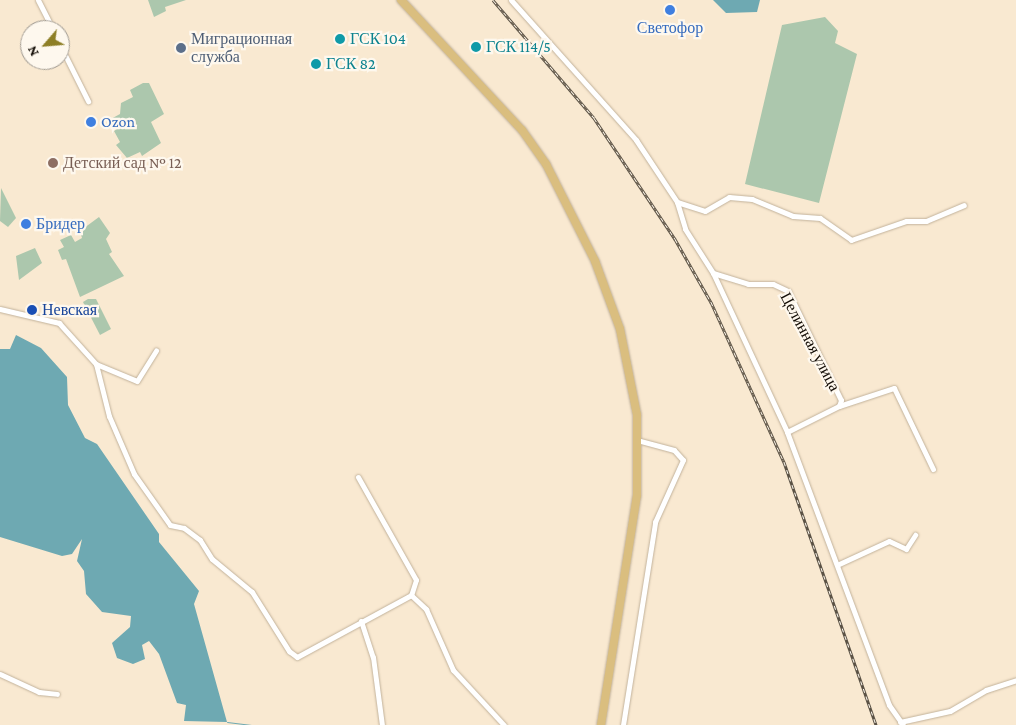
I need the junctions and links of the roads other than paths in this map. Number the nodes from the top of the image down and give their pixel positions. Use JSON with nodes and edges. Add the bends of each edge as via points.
{"nodes":[{"id":1,"x":38,"y":0,"type":"edge"},
{"id":2,"x":401,"y":0,"type":"edge"},
{"id":3,"x":511,"y":0,"type":"edge"},
{"id":4,"x":48,"y":20,"type":"edge"},
{"id":5,"x":70,"y":65,"type":"edge"},
{"id":6,"x":88,"y":102,"type":"dead end"},
{"id":7,"x":677,"y":202,"type":"junction"},
{"id":8,"x":964,"y":205,"type":"dead end"},
{"id":9,"x":713,"y":273,"type":"junction"},
{"id":10,"x":0,"y":309,"type":"edge"},
{"id":11,"x":156,"y":351,"type":"dead end"},
{"id":12,"x":96,"y":364,"type":"junction"},
{"id":13,"x":839,"y":406,"type":"junction"},
{"id":14,"x":787,"y":432,"type":"junction"},
{"id":15,"x":637,"y":440,"type":"junction"},
{"id":16,"x":934,"y":469,"type":"dead end"},
{"id":17,"x":358,"y":477,"type":"dead end"},
{"id":18,"x":915,"y":535,"type":"dead end"},
{"id":19,"x":839,"y":564,"type":"junction"},
{"id":20,"x":411,"y":594,"type":"junction"},
{"id":21,"x":361,"y":621,"type":"junction"},
{"id":22,"x":0,"y":674,"type":"edge"},
{"id":23,"x":1016,"y":680,"type":"edge"},
{"id":24,"x":57,"y":694,"type":"dead end"},
{"id":25,"x":902,"y":723,"type":"edge"},
{"id":26,"x":382,"y":725,"type":"edge"},
{"id":27,"x":504,"y":725,"type":"edge"},
{"id":28,"x":601,"y":725,"type":"edge"},
{"id":29,"x":623,"y":725,"type":"edge"}],
"edges":[{"from":1,"to":4,"type":"street"},
{"from":2,"to":15,"type":"main road","via":[[522,130],[567,199],[620,329],[637,415]]},
{"from":3,"to":7,"type":"street","via":[[589,92],[636,140]]},
{"from":5,"to":6,"type":"street"},
{"from":7,"to":8,"type":"street","via":[[705,210],[736,195],[777,207],[793,216],[830,222],[851,240],[906,221],[926,221]]},
{"from":7,"to":9,"type":"street","via":[[685,229]]},
{"from":9,"to":13,"type":"street","name":"Целинная улица","via":[[748,284],[773,284],[788,291],[841,400]]},
{"from":9,"to":14,"type":"street"},
{"from":10,"to":12,"type":"street","via":[[59,323]]},
{"from":11,"to":12,"type":"street","via":[[137,381]]},
{"from":12,"to":21,"type":"street","via":[[109,416],[134,474],[170,525],[184,528],[200,540],[212,558],[252,592],[288,651],[297,657]]},
{"from":13,"to":14,"type":"street"},
{"from":13,"to":16,"type":"street","via":[[896,390]]},
{"from":14,"to":19,"type":"street","via":[[822,533]]},
{"from":15,"to":28,"type":"main road","via":[[631,550]]},
{"from":15,"to":29,"type":"street","via":[[674,450],[683,460],[654,522]]},
{"from":17,"to":20,"type":"street","via":[[416,580]]},
{"from":18,"to":19,"type":"street","via":[[906,549],[889,541]]},
{"from":19,"to":25,"type":"street","via":[[889,705]]},
{"from":20,"to":21,"type":"street"},
{"from":20,"to":27,"type":"street","via":[[426,609],[436,640],[453,670]]},
{"from":21,"to":26,"type":"street","via":[[373,657]]},
{"from":22,"to":24,"type":"street","via":[[39,692]]},
{"from":23,"to":25,"type":"street","via":[[986,690],[950,711]]}]}
